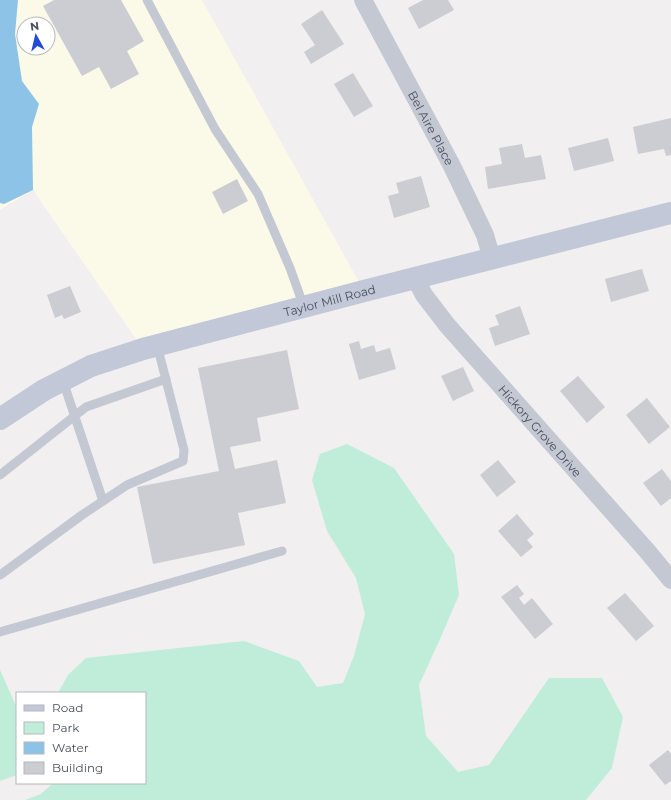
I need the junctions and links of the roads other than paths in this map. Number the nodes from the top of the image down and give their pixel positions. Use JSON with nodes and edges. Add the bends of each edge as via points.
{"nodes":[{"id":1,"x":146,"y":0,"type":"edge"},
{"id":2,"x":363,"y":0,"type":"edge"},
{"id":3,"x":671,"y":213,"type":"edge"},
{"id":4,"x":492,"y":259,"type":"junction"},
{"id":5,"x":415,"y":278,"type":"junction"},
{"id":6,"x":304,"y":307,"type":"junction"},
{"id":7,"x":157,"y":345,"type":"junction"},
{"id":8,"x":166,"y":379,"type":"junction"},
{"id":9,"x":63,"y":381,"type":"junction"},
{"id":10,"x":75,"y":416,"type":"junction"},
{"id":11,"x":0,"y":419,"type":"edge"},
{"id":12,"x":0,"y":475,"type":"edge"},
{"id":13,"x":103,"y":501,"type":"junction"},
{"id":14,"x":282,"y":551,"type":"dead end"},
{"id":15,"x":0,"y":575,"type":"edge"},
{"id":16,"x":671,"y":580,"type":"edge"},
{"id":17,"x":0,"y":632,"type":"edge"}],
"edges":[{"from":1,"to":6,"type":"lane","via":[[215,130],[258,194]]},
{"from":2,"to":4,"type":"street","name":"Bel Aire Place","via":[[452,166],[485,235]]},
{"from":3,"to":4,"type":"main road","name":"Taylor Mill Road"},
{"from":4,"to":5,"type":"main road","name":"Taylor Mill Road"},
{"from":5,"to":6,"type":"main road","name":"Taylor Mill Road"},
{"from":5,"to":16,"type":"street","name":"Hickory Grove Drive","via":[[447,325]]},
{"from":6,"to":7,"type":"main road","name":"Taylor Mill Road"},
{"from":7,"to":8,"type":"lane"},
{"from":7,"to":9,"type":"main road","name":"Taylor Mill Road","via":[[91,366]]},
{"from":8,"to":10,"type":"lane","via":[[86,407]]},
{"from":8,"to":13,"type":"lane","via":[[184,450],[183,461],[127,485]]},
{"from":9,"to":10,"type":"lane"},
{"from":9,"to":11,"type":"main road","name":"Taylor Mill Road","via":[[44,390]]},
{"from":10,"to":12,"type":"lane"},
{"from":10,"to":13,"type":"lane"},
{"from":13,"to":15,"type":"lane"},
{"from":14,"to":17,"type":"lane"}]}
